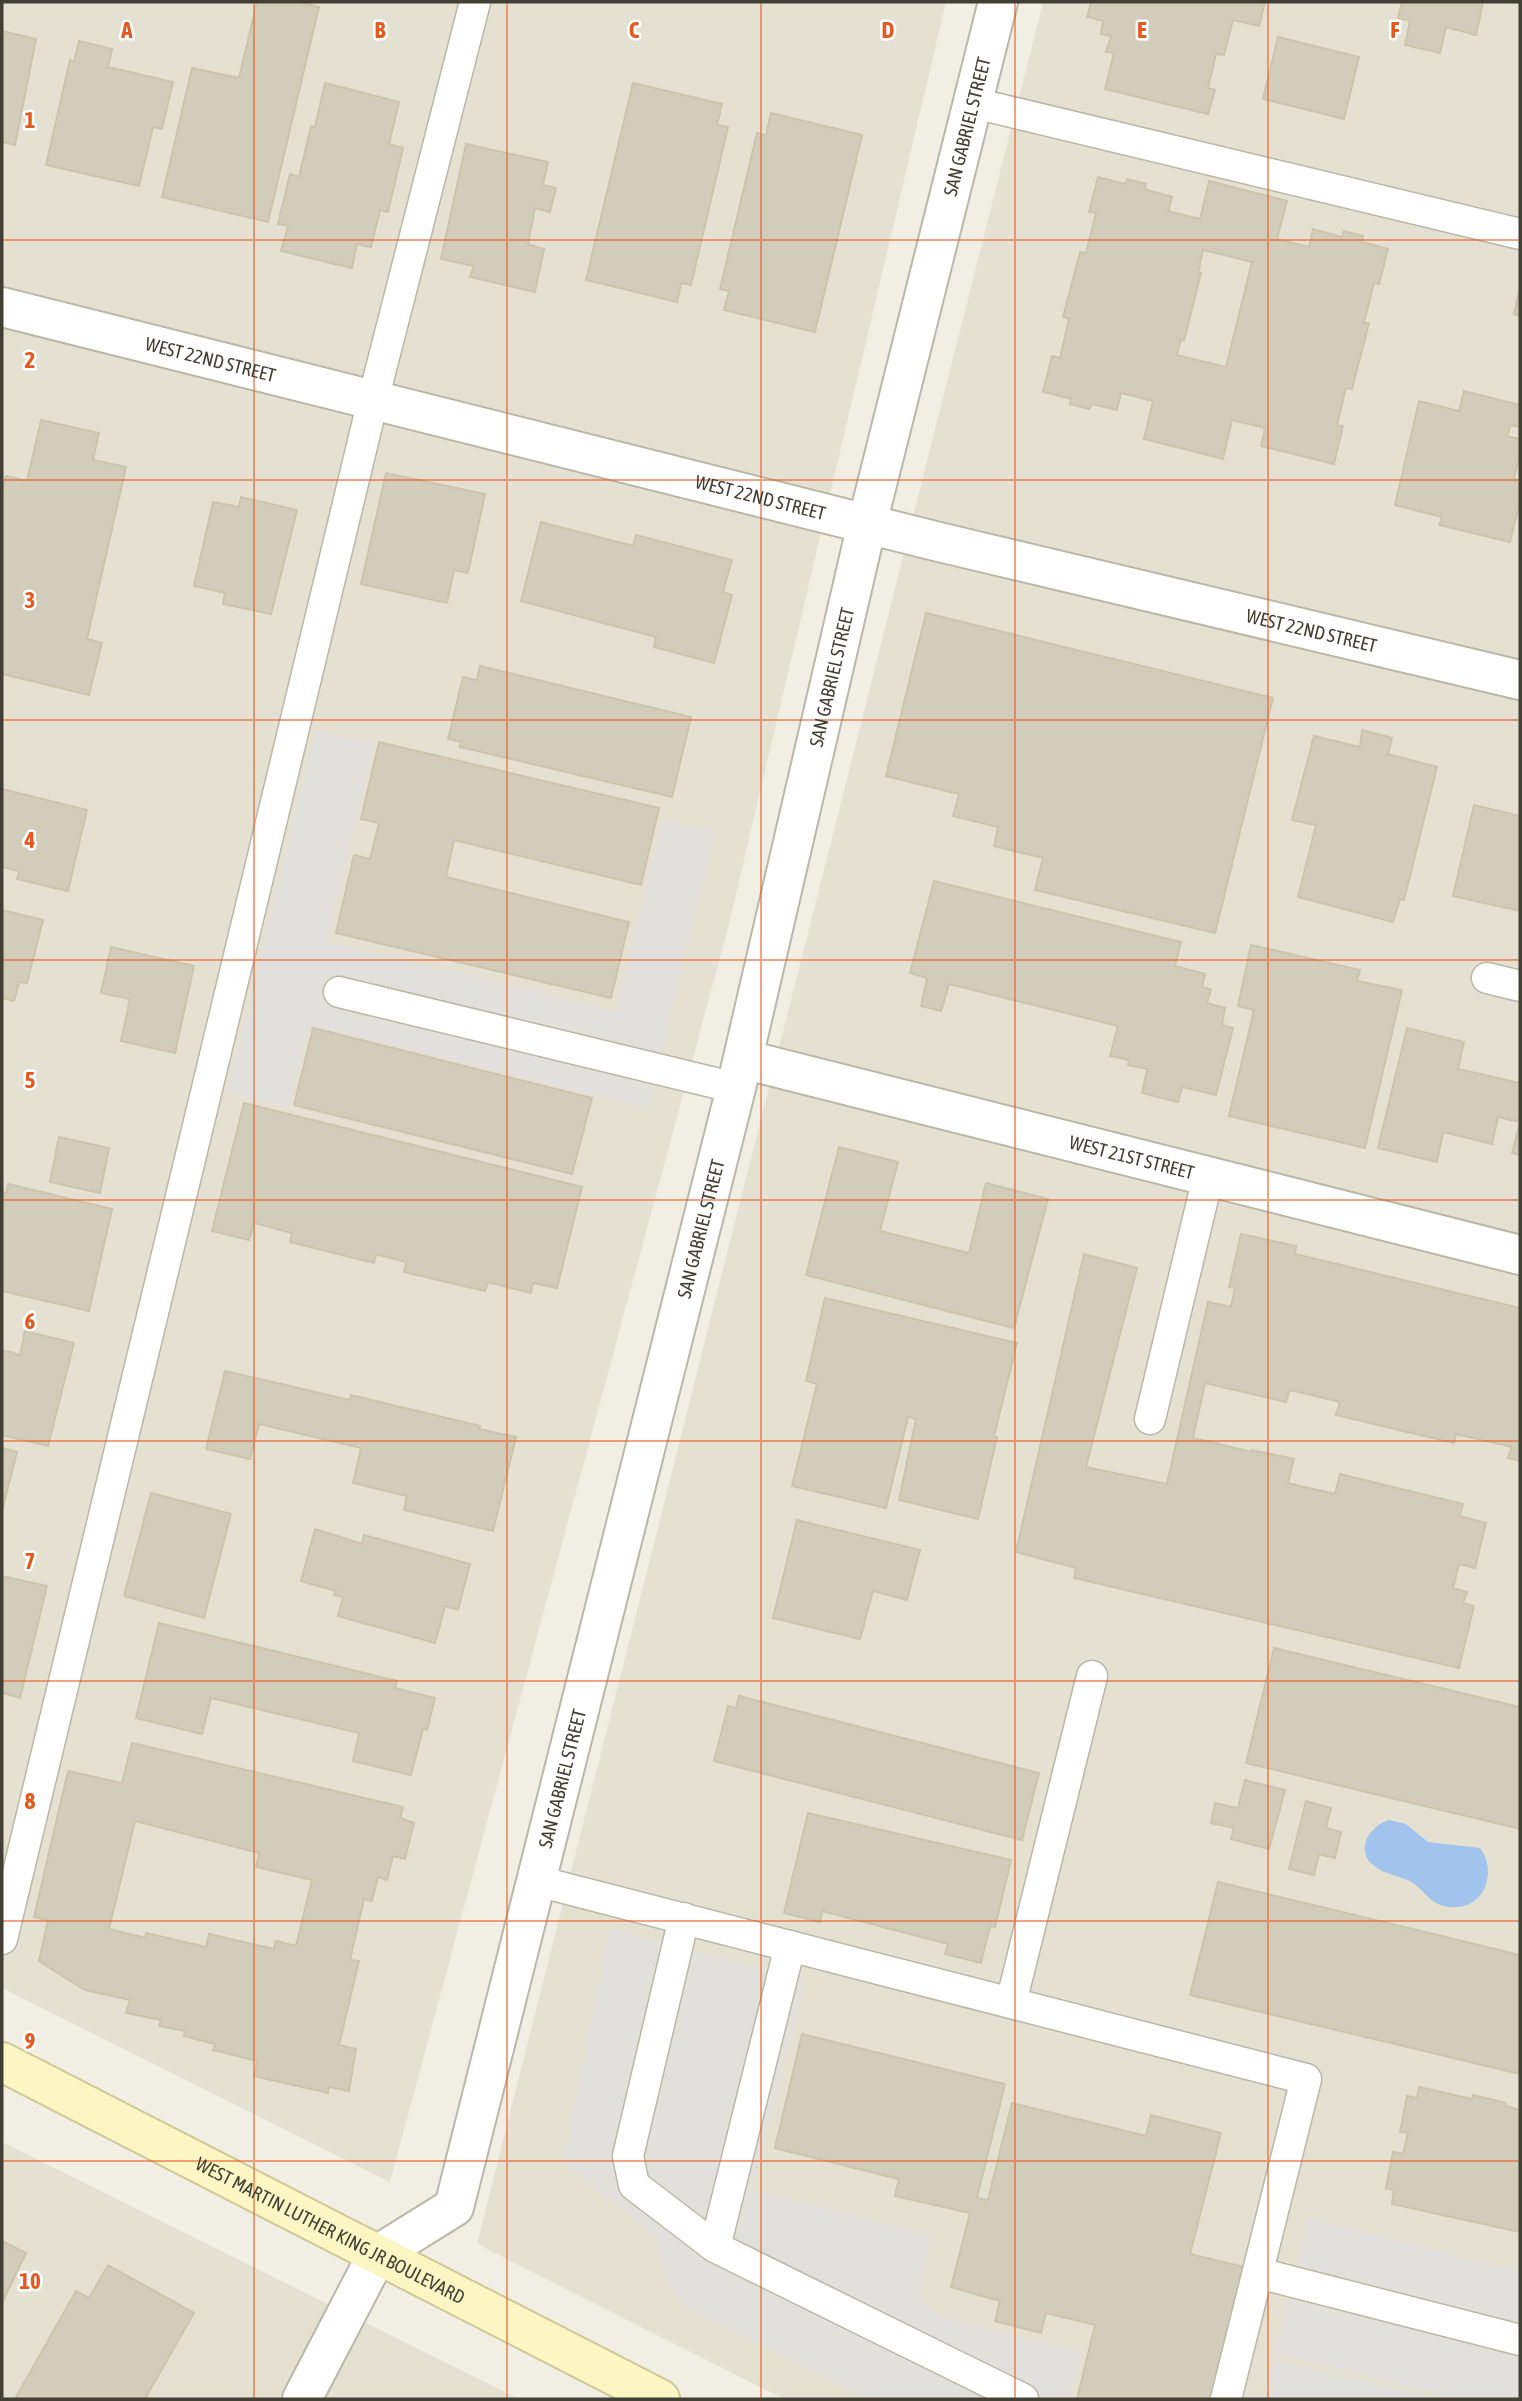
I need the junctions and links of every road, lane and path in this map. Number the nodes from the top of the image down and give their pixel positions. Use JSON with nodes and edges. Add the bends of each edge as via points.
{"nodes":[{"id":1,"x":475,"y":2,"type":"edge"},
{"id":2,"x":998,"y":2,"type":"edge"},
{"id":3,"x":974,"y":103,"type":"junction"},
{"id":4,"x":1520,"y":234,"type":"edge"},
{"id":5,"x":2,"y":307,"type":"edge"},
{"id":6,"x":373,"y":400,"type":"junction"},
{"id":7,"x":867,"y":524,"type":"junction"},
{"id":8,"x":1520,"y":680,"type":"edge"},
{"id":9,"x":1487,"y":978,"type":"dead end"},
{"id":10,"x":1520,"y":986,"type":"edge"},
{"id":11,"x":339,"y":992,"type":"dead end"},
{"id":12,"x":740,"y":1074,"type":"junction"},
{"id":13,"x":1208,"y":1177,"type":"junction"},
{"id":14,"x":1520,"y":1255,"type":"edge"},
{"id":15,"x":1150,"y":1419,"type":"dead end"},
{"id":16,"x":1092,"y":1676,"type":"dead end"},
{"id":17,"x":537,"y":1881,"type":"junction"},
{"id":18,"x":684,"y":1918,"type":"junction"},
{"id":19,"x":2,"y":1939,"type":"edge"},
{"id":20,"x":790,"y":1947,"type":"junction"},
{"id":21,"x":1011,"y":2003,"type":"junction"},
{"id":22,"x":2,"y":2062,"type":"edge"},
{"id":23,"x":715,"y":2247,"type":"junction"},
{"id":24,"x":377,"y":2255,"type":"junction"},
{"id":25,"x":1258,"y":2273,"type":"junction"},
{"id":26,"x":1520,"y":2340,"type":"edge"},
{"id":27,"x":302,"y":2399,"type":"edge"},
{"id":28,"x":660,"y":2399,"type":"edge"},
{"id":29,"x":1023,"y":2399,"type":"edge"},
{"id":30,"x":1226,"y":2399,"type":"edge"}],
"edges":[{"from":1,"to":6,"type":"lane"},
{"from":2,"to":3,"type":"street","name":"SAN GABRIEL STREET"},
{"from":3,"to":4,"type":"lane"},
{"from":3,"to":7,"type":"street","name":"SAN GABRIEL STREET"},
{"from":5,"to":6,"type":"street","name":"WEST 22ND STREET"},
{"from":6,"to":7,"type":"street","name":"WEST 22ND STREET"},
{"from":6,"to":19,"type":"lane"},
{"from":7,"to":8,"type":"street","name":"WEST 22ND STREET"},
{"from":7,"to":12,"type":"street","name":"SAN GABRIEL STREET"},
{"from":9,"to":10,"type":"lane"},
{"from":11,"to":12,"type":"lane"},
{"from":12,"to":13,"type":"street","name":"WEST 21ST STREET"},
{"from":12,"to":17,"type":"street","name":"SAN GABRIEL STREET"},
{"from":13,"to":14,"type":"street","name":"WEST 21ST STREET"},
{"from":13,"to":15,"type":"lane"},
{"from":16,"to":21,"type":"lane"},
{"from":17,"to":18,"type":"lane"},
{"from":17,"to":24,"type":"street","name":"SAN GABRIEL STREET","via":[[454,2207]]},
{"from":18,"to":20,"type":"lane"},
{"from":18,"to":23,"type":"lane","via":[[628,2157],[634,2185]]},
{"from":20,"to":21,"type":"lane"},
{"from":20,"to":23,"type":"lane"},
{"from":21,"to":25,"type":"lane","via":[[1306,2079]]},
{"from":22,"to":24,"type":"main road","name":"WEST MARTIN LUTHER KING JR BOULEVARD"},
{"from":23,"to":29,"type":"lane"},
{"from":24,"to":27,"type":"street"},
{"from":24,"to":28,"type":"main road","name":"WEST MARTIN LUTHER KING JR BOULEVARD"},
{"from":25,"to":26,"type":"lane"},
{"from":25,"to":30,"type":"lane"}]}
